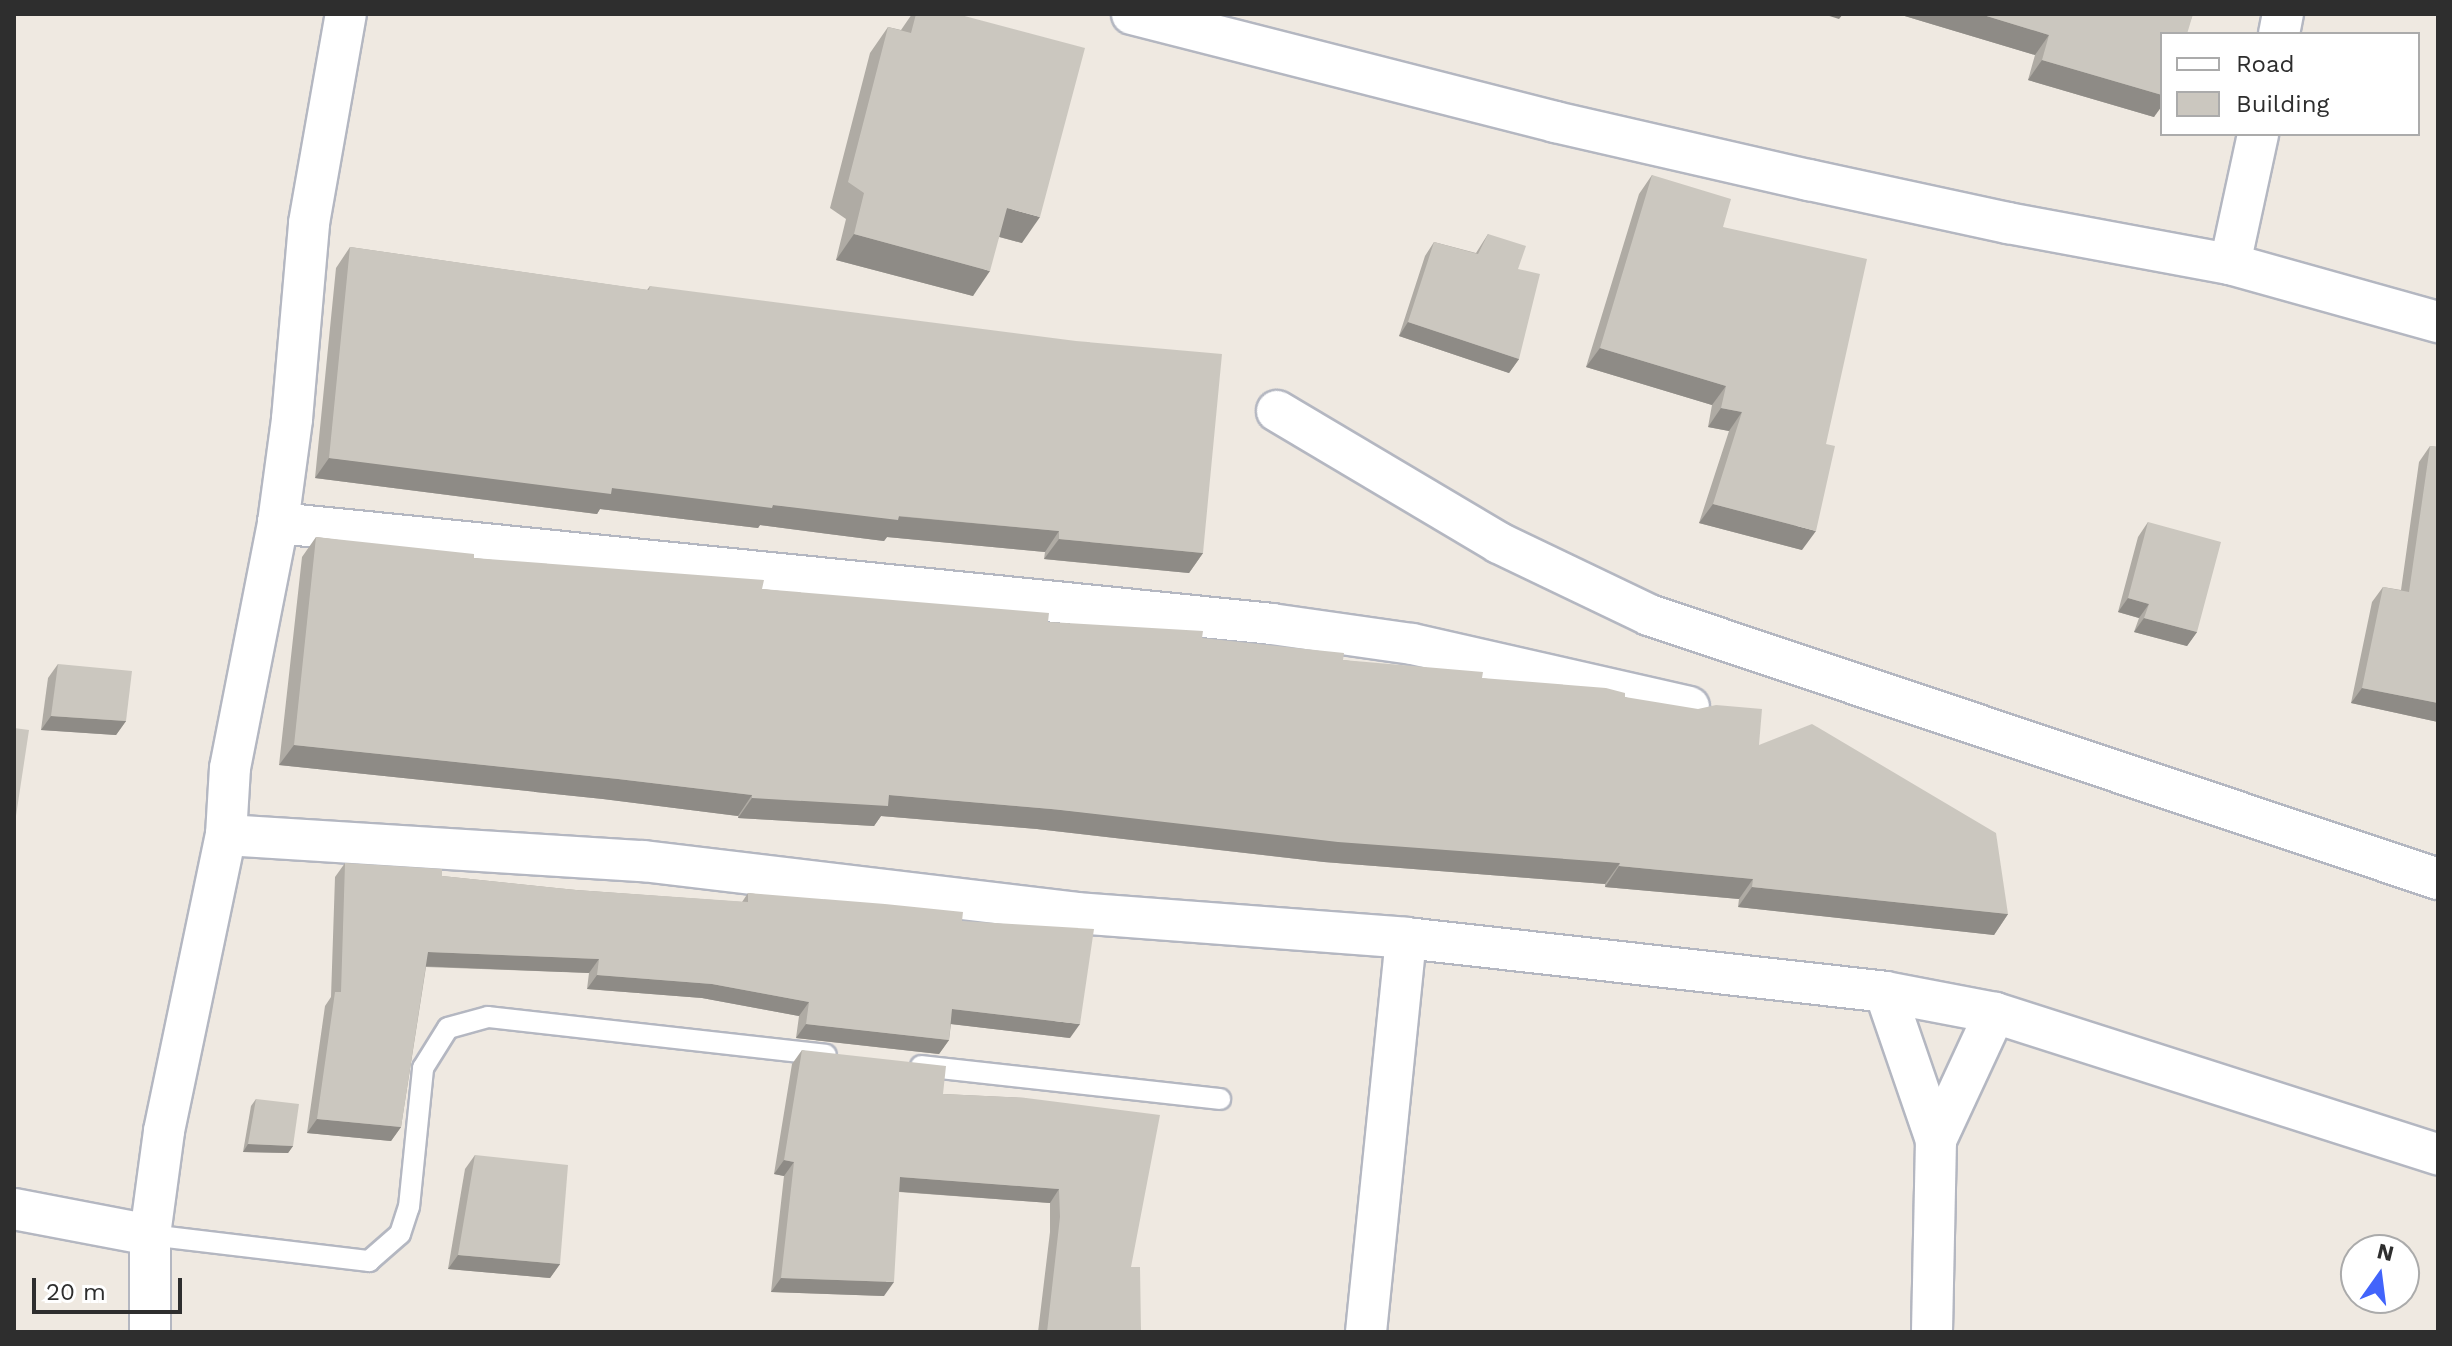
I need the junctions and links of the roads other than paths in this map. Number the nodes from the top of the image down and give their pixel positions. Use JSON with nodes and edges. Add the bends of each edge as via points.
{"nodes":[{"id":1,"x":346,"y":14,"type":"edge"},
{"id":2,"x":1132,"y":14,"type":"edge"},
{"id":3,"x":2258,"y":136,"type":"edge"},
{"id":4,"x":2230,"y":264,"type":"junction"},
{"id":5,"x":2438,"y":322,"type":"edge"},
{"id":6,"x":1277,"y":411,"type":"dead end"},
{"id":7,"x":278,"y":523,"type":"junction"},
{"id":8,"x":1689,"y":707,"type":"edge"},
{"id":9,"x":226,"y":835,"type":"junction"},
{"id":10,"x":2438,"y":879,"type":"edge"},
{"id":11,"x":1406,"y":938,"type":"junction"},
{"id":12,"x":1885,"y":992,"type":"junction"},
{"id":13,"x":1995,"y":1013,"type":"junction"},
{"id":14,"x":854,"y":1058,"type":"edge"},
{"id":15,"x":902,"y":1063,"type":"edge"},
{"id":16,"x":1220,"y":1099,"type":"dead end"},
{"id":17,"x":1936,"y":1140,"type":"junction"},
{"id":18,"x":2438,"y":1154,"type":"edge"},
{"id":19,"x":14,"y":1209,"type":"edge"},
{"id":20,"x":150,"y":1235,"type":"junction"},
{"id":21,"x":150,"y":1332,"type":"edge"},
{"id":22,"x":1366,"y":1332,"type":"edge"},
{"id":23,"x":1932,"y":1332,"type":"edge"}],
"edges":[{"from":1,"to":7,"type":"street","via":[[309,223]]},
{"from":2,"to":4,"type":"street","via":[[1555,122],[2008,223]]},
{"from":3,"to":4,"type":"street"},
{"from":4,"to":5,"type":"street"},
{"from":6,"to":10,"type":"street","via":[[1499,543],[1649,615]]},
{"from":7,"to":8,"type":"street","via":[[1272,624],[1412,644]]},
{"from":7,"to":9,"type":"street","via":[[230,768]]},
{"from":9,"to":11,"type":"street","via":[[643,861],[1076,913]]},
{"from":9,"to":20,"type":"street","via":[[164,1131]]},
{"from":11,"to":12,"type":"street"},
{"from":11,"to":22,"type":"street"},
{"from":12,"to":13,"type":"street"},
{"from":12,"to":17,"type":"street"},
{"from":13,"to":17,"type":"street"},
{"from":13,"to":18,"type":"street"},
{"from":14,"to":20,"type":"lane","via":[[488,1017],[448,1028],[423,1068],[409,1207],[400,1234],[369,1261]]},
{"from":15,"to":16,"type":"lane"},
{"from":17,"to":23,"type":"street"},
{"from":19,"to":20,"type":"street"},
{"from":20,"to":21,"type":"street"}]}
